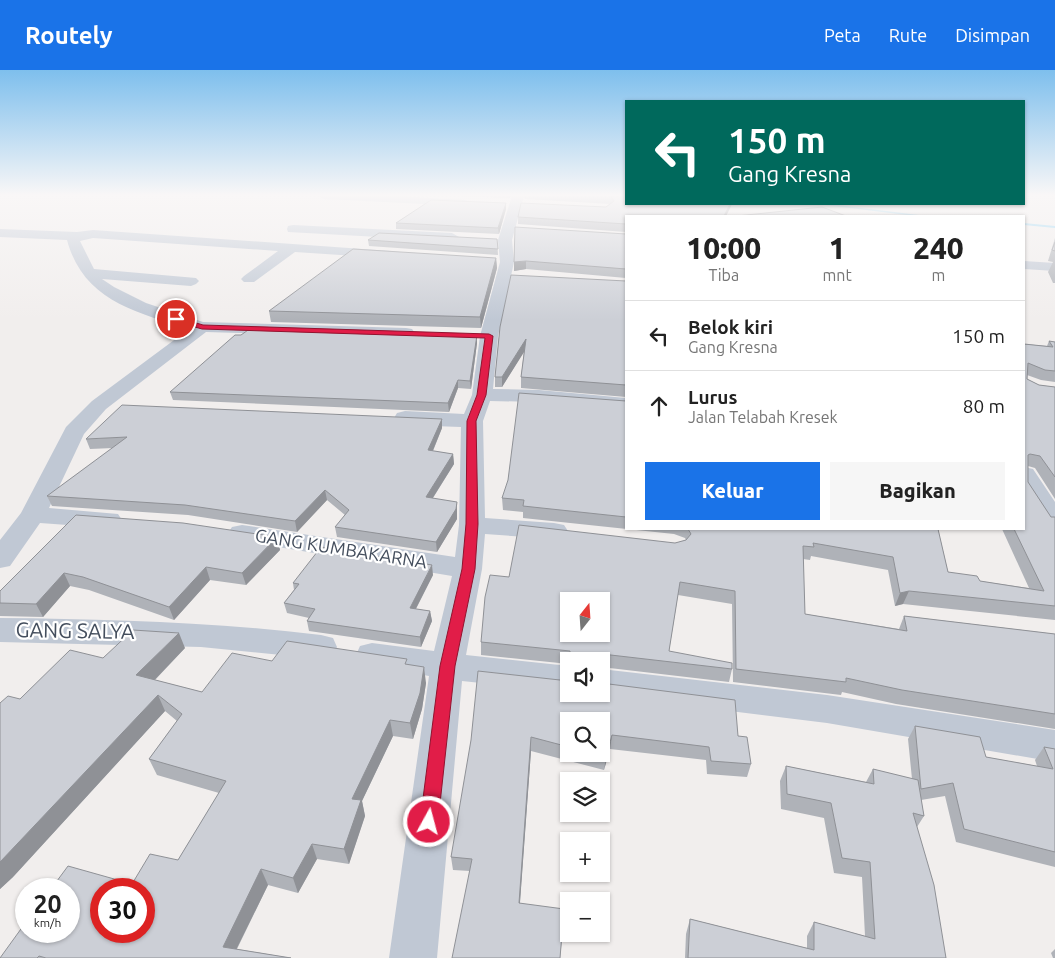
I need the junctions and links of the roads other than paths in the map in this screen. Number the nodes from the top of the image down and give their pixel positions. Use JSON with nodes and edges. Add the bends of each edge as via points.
{"nodes":[{"id":1,"x":79,"y":237,"type":"edge"},
{"id":2,"x":144,"y":237,"type":"edge"},
{"id":3,"x":457,"y":237,"type":"edge"},
{"id":4,"x":511,"y":237,"type":"edge"},
{"id":5,"x":157,"y":238,"type":"joint"},
{"id":6,"x":467,"y":238,"type":"edge"},
{"id":7,"x":291,"y":248,"type":"junction"},
{"id":8,"x":399,"y":255,"type":"edge"},
{"id":9,"x":1025,"y":265,"type":"edge"},
{"id":10,"x":1055,"y":267,"type":"edge"},
{"id":11,"x":88,"y":273,"type":"junction"},
{"id":12,"x":248,"y":279,"type":"dead end"},
{"id":13,"x":191,"y":281,"type":"dead end"},
{"id":14,"x":202,"y":327,"type":"junction"},
{"id":15,"x":422,"y":334,"type":"edge"},
{"id":16,"x":625,"y":404,"type":"edge"},
{"id":17,"x":99,"y":405,"type":"junction"},
{"id":18,"x":129,"y":406,"type":"edge"},
{"id":19,"x":477,"y":408,"type":"junction"},
{"id":20,"x":384,"y":417,"type":"edge"},
{"id":21,"x":1025,"y":476,"type":"edge"},
{"id":22,"x":33,"y":515,"type":"junction"},
{"id":23,"x":130,"y":521,"type":"edge"},
{"id":24,"x":1055,"y":522,"type":"edge"},
{"id":25,"x":472,"y":524,"type":"junction"},
{"id":26,"x":216,"y":529,"type":"edge"},
{"id":27,"x":575,"y":534,"type":"edge"},
{"id":28,"x":0,"y":559,"type":"edge"},
{"id":29,"x":468,"y":569,"type":"junction"},
{"id":30,"x":0,"y":630,"type":"edge"},
{"id":31,"x":448,"y":666,"type":"junction"},
{"id":32,"x":560,"y":678,"type":"edge"},
{"id":33,"x":610,"y":683,"type":"edge"},
{"id":34,"x":1055,"y":746,"type":"edge"},
{"id":35,"x":413,"y":958,"type":"edge"}],
"edges":[{"from":1,"to":11,"type":"street","via":[[73,240]]},
{"from":2,"to":5,"type":"street"},
{"from":3,"to":6,"type":"street"},
{"from":4,"to":19,"type":"street","via":[[480,336]]},
{"from":5,"to":7,"type":"street"},
{"from":7,"to":8,"type":"street"},
{"from":7,"to":12,"type":"street"},
{"from":9,"to":10,"type":"street"},
{"from":11,"to":13,"type":"street"},
{"from":11,"to":14,"type":"street","via":[[114,293],[148,310]]},
{"from":14,"to":15,"type":"street"},
{"from":14,"to":17,"type":"street"},
{"from":16,"to":19,"type":"street","via":[[539,396]]},
{"from":17,"to":18,"type":"street"},
{"from":17,"to":22,"type":"street","via":[[74,432]]},
{"from":19,"to":20,"type":"street"},
{"from":19,"to":25,"type":"street"},
{"from":21,"to":24,"type":"street"},
{"from":22,"to":23,"type":"street"},
{"from":22,"to":28,"type":"street"},
{"from":25,"to":27,"type":"street"},
{"from":25,"to":29,"type":"street"},
{"from":26,"to":29,"type":"street","name":"GANG KUMBAKARNA"},
{"from":29,"to":31,"type":"street"},
{"from":30,"to":31,"type":"street","name":"GANG SALYA","via":[[144,632],[275,640]]},
{"from":31,"to":32,"type":"street","name":"GANG SALYA"},
{"from":31,"to":35,"type":"street"},
{"from":33,"to":34,"type":"street","via":[[827,708]]}]}
